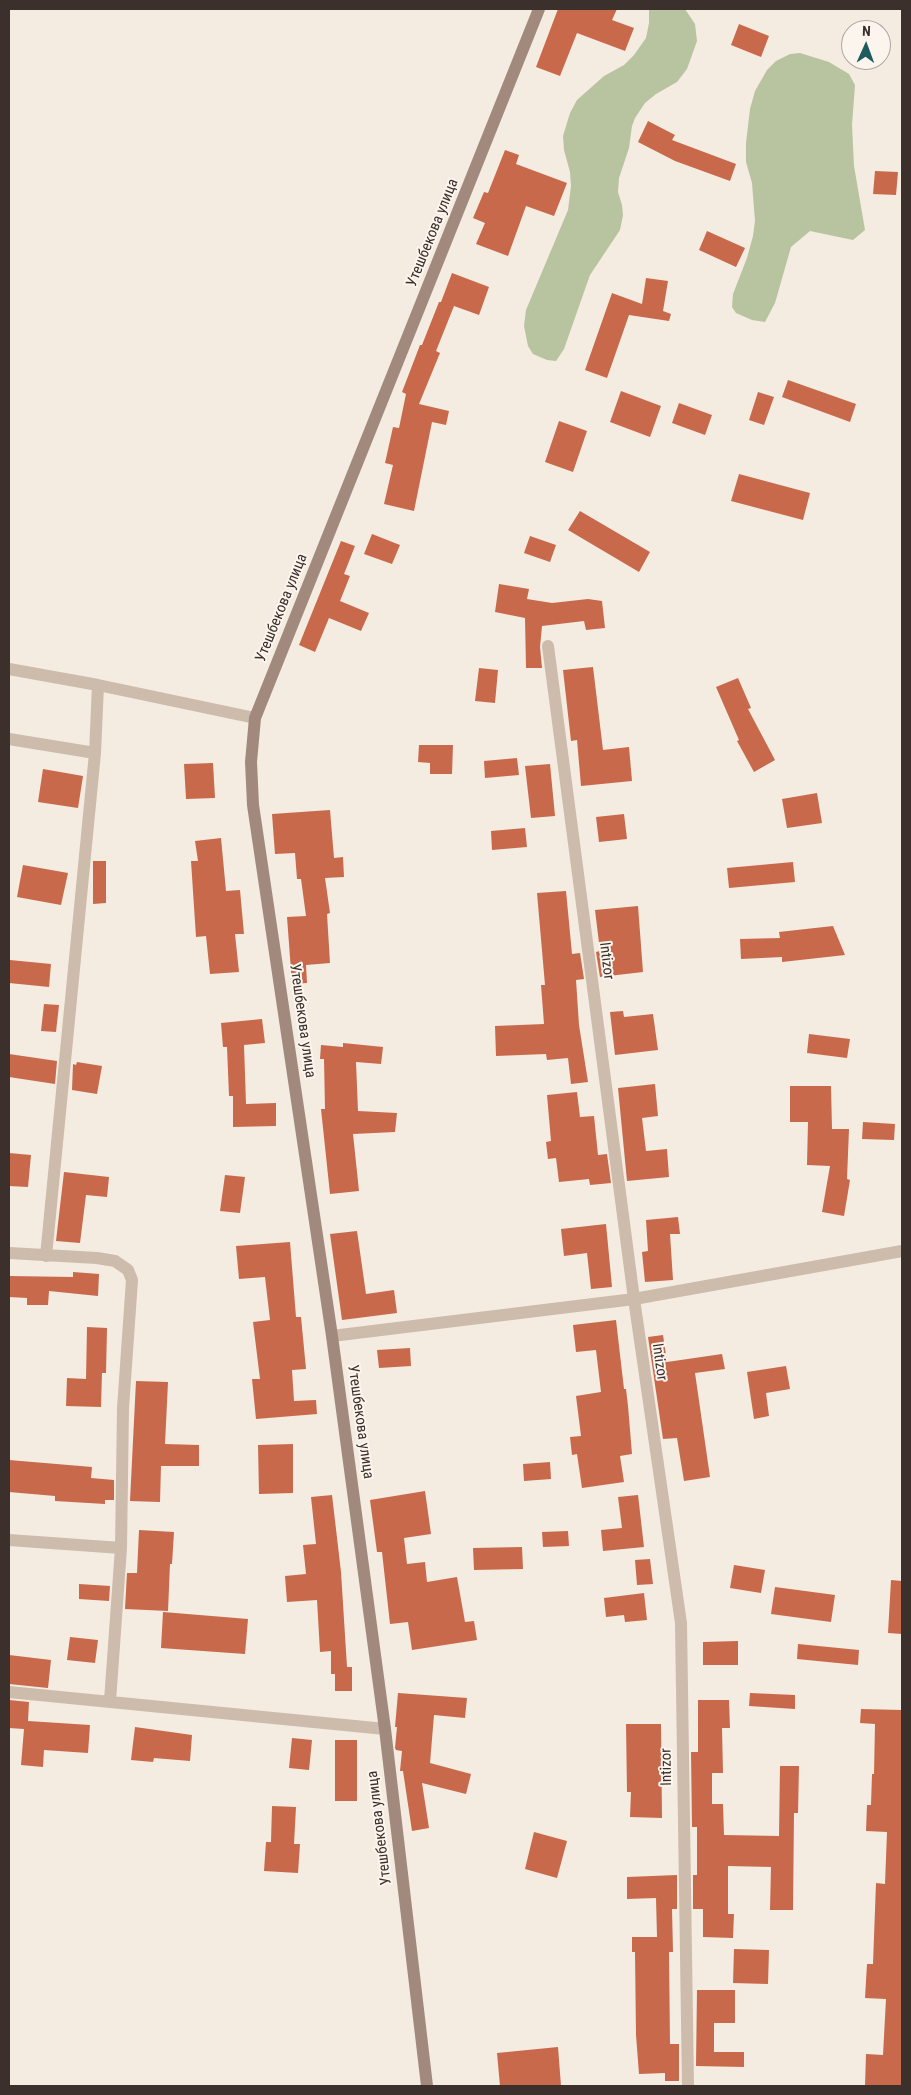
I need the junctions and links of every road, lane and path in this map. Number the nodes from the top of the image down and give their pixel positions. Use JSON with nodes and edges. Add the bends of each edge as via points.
{"nodes":[{"id":1,"x":539,"y":9,"type":"edge"},
{"id":2,"x":548,"y":646,"type":"dead end"},
{"id":3,"x":9,"y":669,"type":"edge"},
{"id":4,"x":98,"y":685,"type":"junction"},
{"id":5,"x":255,"y":718,"type":"junction"},
{"id":6,"x":9,"y":739,"type":"edge"},
{"id":7,"x":95,"y":753,"type":"junction"},
{"id":8,"x":902,"y":1251,"type":"edge"},
{"id":9,"x":9,"y":1253,"type":"edge"},
{"id":10,"x":46,"y":1256,"type":"junction"},
{"id":11,"x":634,"y":1299,"type":"junction"},
{"id":12,"x":332,"y":1336,"type":"junction"},
{"id":13,"x":9,"y":1540,"type":"edge"},
{"id":14,"x":121,"y":1548,"type":"junction"},
{"id":15,"x":9,"y":1692,"type":"edge"},
{"id":16,"x":110,"y":1701,"type":"junction"},
{"id":17,"x":385,"y":1729,"type":"junction"},
{"id":18,"x":427,"y":2086,"type":"edge"},
{"id":19,"x":688,"y":2086,"type":"edge"}],
"edges":[{"from":1,"to":5,"type":"main road","name":"Утешбекова улица"},
{"from":2,"to":11,"type":"street","name":"Intizor"},
{"from":3,"to":4,"type":"street"},
{"from":4,"to":5,"type":"street"},
{"from":4,"to":7,"type":"street"},
{"from":5,"to":12,"type":"main road","name":"Утешбекова улица","via":[[251,762],[253,805]]},
{"from":6,"to":7,"type":"street"},
{"from":7,"to":10,"type":"street"},
{"from":8,"to":11,"type":"street"},
{"from":9,"to":10,"type":"street"},
{"from":10,"to":14,"type":"street","via":[[115,1261],[128,1270],[132,1280],[123,1408]]},
{"from":11,"to":12,"type":"street"},
{"from":11,"to":19,"type":"street","name":"Intizor","via":[[681,1623]]},
{"from":12,"to":17,"type":"main road","name":"Утешбекова улица"},
{"from":13,"to":14,"type":"street"},
{"from":14,"to":16,"type":"street"},
{"from":15,"to":16,"type":"street"},
{"from":16,"to":17,"type":"street"},
{"from":17,"to":18,"type":"main road","name":"Утешбекова улица"}]}
